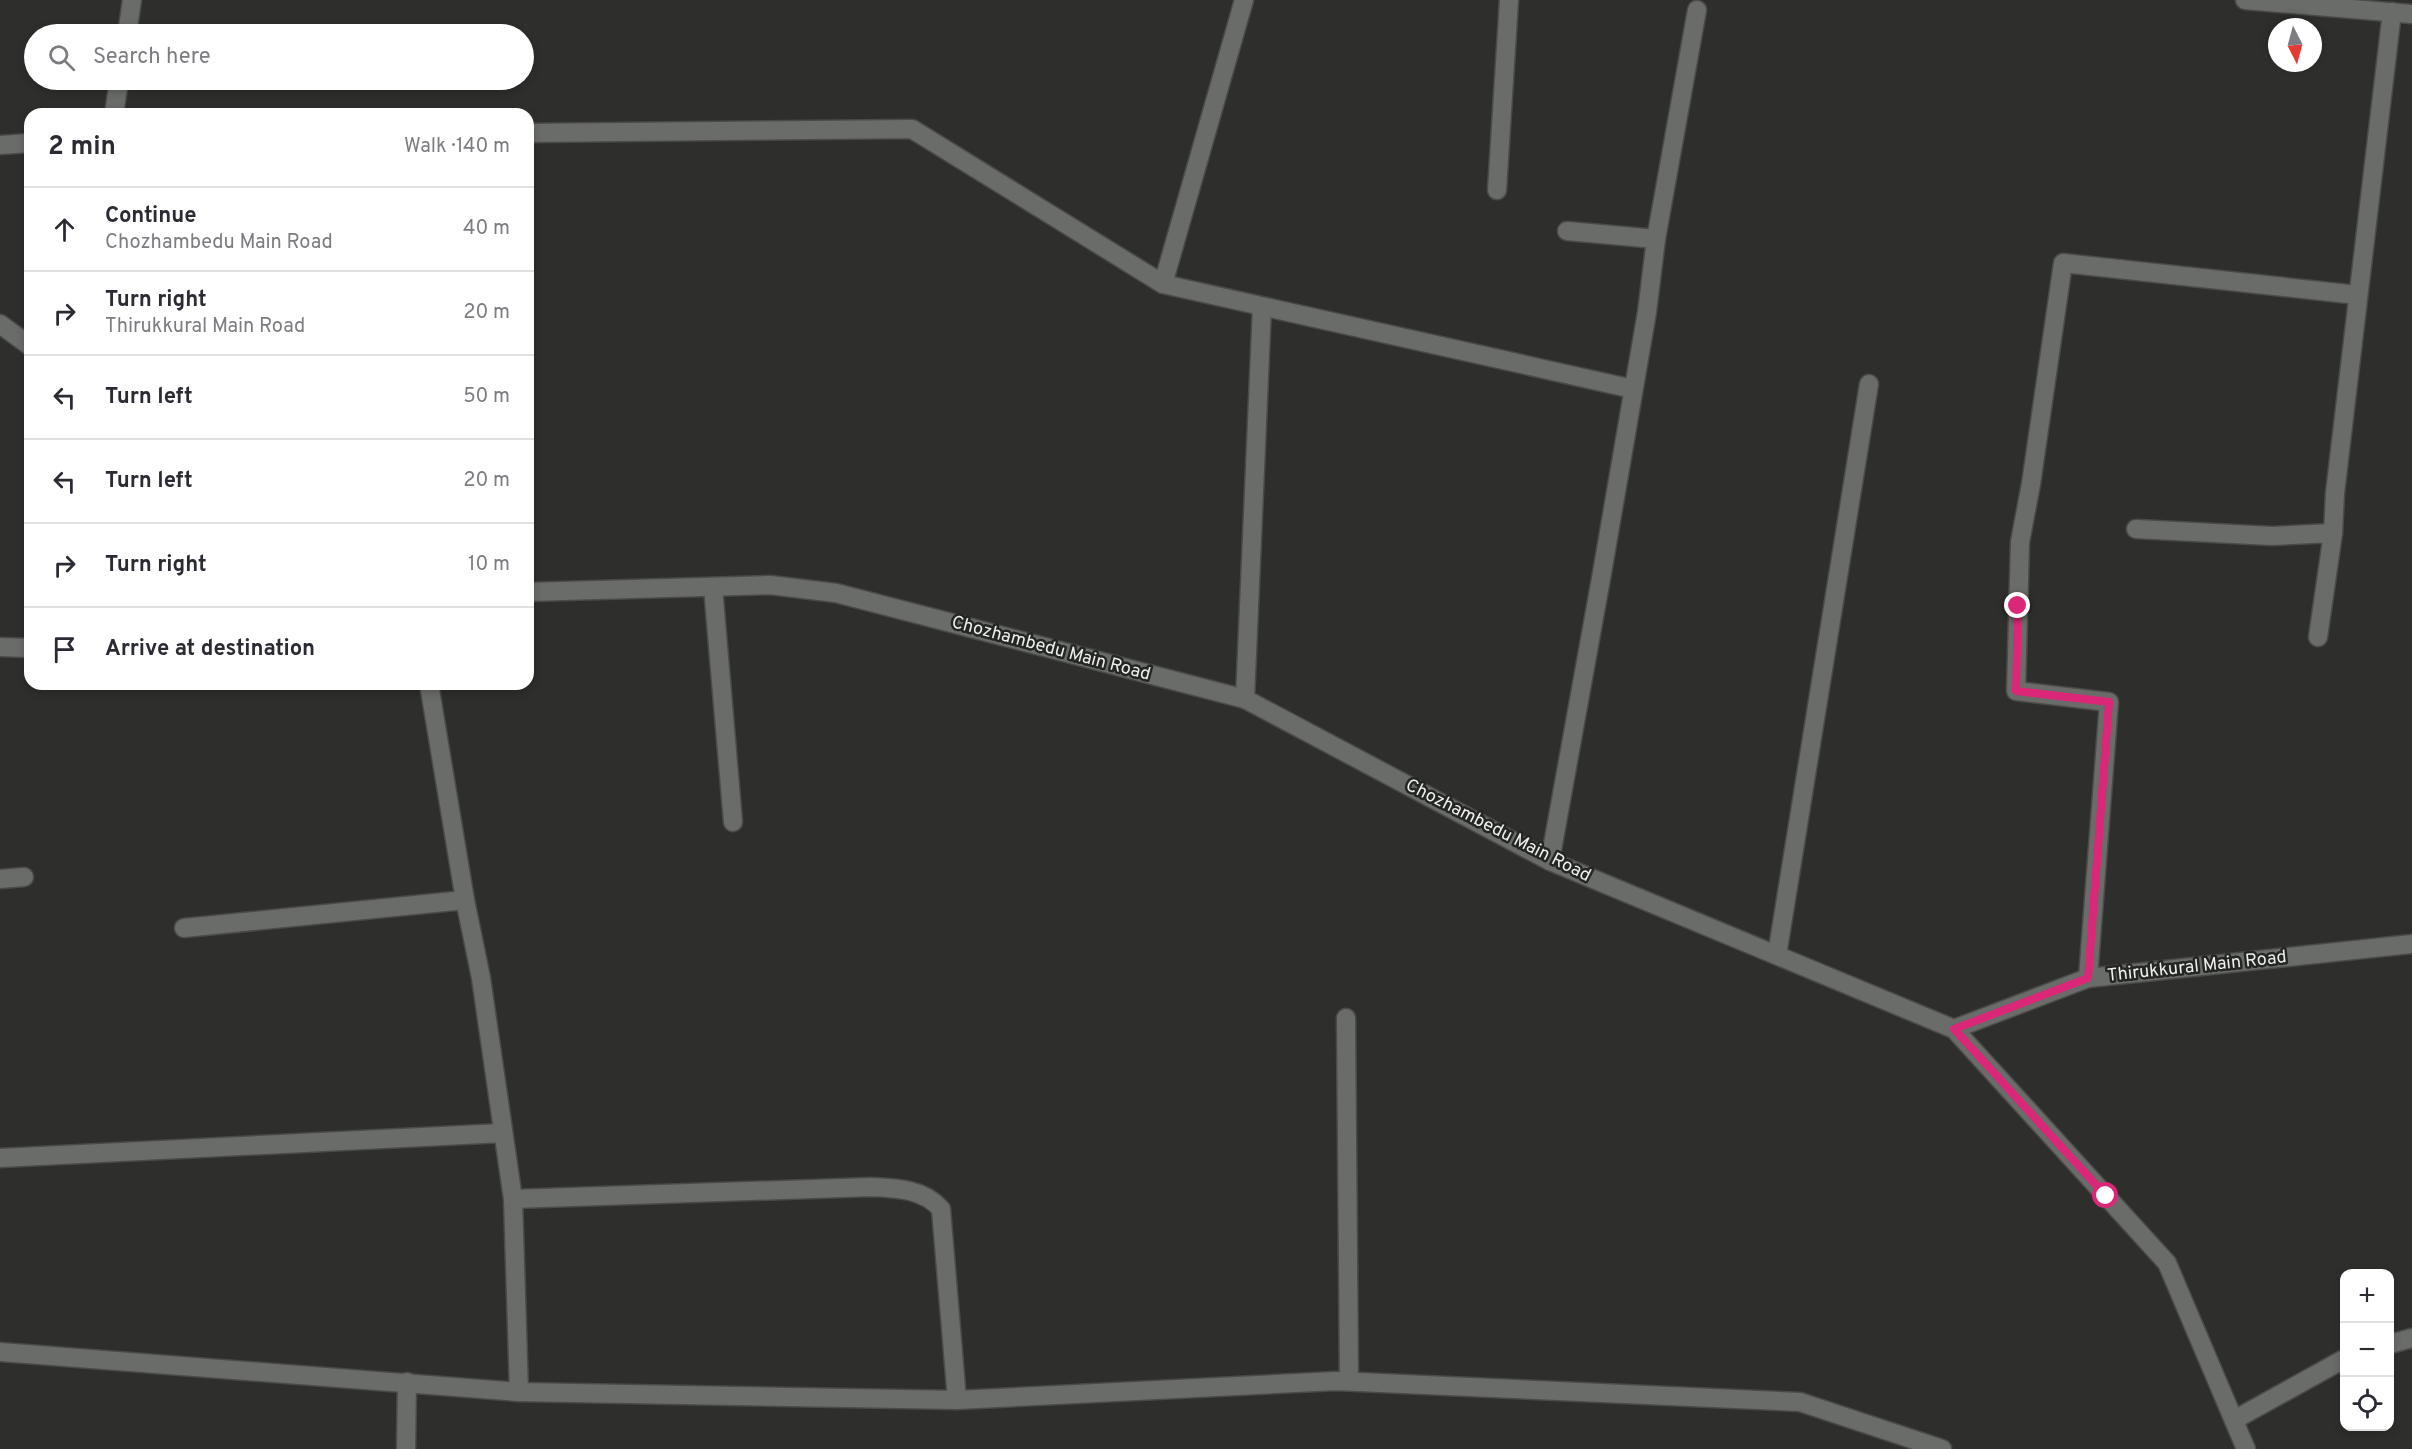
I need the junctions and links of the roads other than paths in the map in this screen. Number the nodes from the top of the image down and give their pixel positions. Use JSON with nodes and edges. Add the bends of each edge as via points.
{"nodes":[{"id":1,"x":132,"y":0,"type":"edge"},
{"id":2,"x":1244,"y":0,"type":"edge"},
{"id":3,"x":1509,"y":0,"type":"edge"},
{"id":4,"x":2245,"y":0,"type":"edge"},
{"id":5,"x":1697,"y":10,"type":"dead end"},
{"id":6,"x":2392,"y":12,"type":"junction"},
{"id":7,"x":2412,"y":14,"type":"edge"},
{"id":8,"x":128,"y":24,"type":"edge"},
{"id":9,"x":118,"y":90,"type":"edge"},
{"id":10,"x":115,"y":108,"type":"edge"},
{"id":11,"x":534,"y":133,"type":"edge"},
{"id":12,"x":24,"y":143,"type":"edge"},
{"id":13,"x":0,"y":145,"type":"edge"},
{"id":14,"x":1497,"y":190,"type":"dead end"},
{"id":15,"x":1567,"y":231,"type":"dead end"},
{"id":16,"x":1656,"y":239,"type":"junction"},
{"id":17,"x":1163,"y":284,"type":"junction"},
{"id":18,"x":2358,"y":295,"type":"junction"},
{"id":19,"x":1262,"y":307,"type":"junction"},
{"id":20,"x":0,"y":324,"type":"edge"},
{"id":21,"x":24,"y":342,"type":"edge"},
{"id":22,"x":1869,"y":384,"type":"dead end"},
{"id":23,"x":1633,"y":389,"type":"junction"},
{"id":24,"x":2136,"y":529,"type":"dead end"},
{"id":25,"x":2333,"y":533,"type":"junction"},
{"id":26,"x":713,"y":587,"type":"junction"},
{"id":27,"x":534,"y":592,"type":"edge"},
{"id":28,"x":2318,"y":637,"type":"dead end"},
{"id":29,"x":0,"y":647,"type":"edge"},
{"id":30,"x":24,"y":648,"type":"edge"},
{"id":31,"x":430,"y":690,"type":"edge"},
{"id":32,"x":1245,"y":699,"type":"junction"},
{"id":33,"x":733,"y":822,"type":"dead end"},
{"id":34,"x":1550,"y":861,"type":"junction"},
{"id":35,"x":24,"y":877,"type":"dead end"},
{"id":36,"x":0,"y":879,"type":"edge"},
{"id":37,"x":465,"y":900,"type":"junction"},
{"id":38,"x":184,"y":928,"type":"dead end"},
{"id":39,"x":2412,"y":944,"type":"edge"},
{"id":40,"x":1777,"y":956,"type":"junction"},
{"id":41,"x":2088,"y":978,"type":"junction"},
{"id":42,"x":1346,"y":1018,"type":"dead end"},
{"id":43,"x":1954,"y":1029,"type":"junction"},
{"id":44,"x":503,"y":1133,"type":"junction"},
{"id":45,"x":0,"y":1158,"type":"edge"},
{"id":46,"x":513,"y":1199,"type":"junction"},
{"id":47,"x":2412,"y":1338,"type":"edge"},
{"id":48,"x":2394,"y":1343,"type":"edge"},
{"id":49,"x":0,"y":1352,"type":"edge"},
{"id":50,"x":2340,"y":1361,"type":"edge"},
{"id":51,"x":1349,"y":1381,"type":"junction"},
{"id":52,"x":407,"y":1382,"type":"junction"},
{"id":53,"x":519,"y":1392,"type":"junction"},
{"id":54,"x":957,"y":1400,"type":"junction"},
{"id":55,"x":2234,"y":1420,"type":"junction"},
{"id":56,"x":406,"y":1449,"type":"edge"},
{"id":57,"x":1942,"y":1449,"type":"edge"},
{"id":58,"x":2246,"y":1449,"type":"edge"}],
"edges":[{"from":1,"to":8,"type":"street"},
{"from":2,"to":17,"type":"street"},
{"from":3,"to":14,"type":"street"},
{"from":4,"to":6,"type":"street"},
{"from":5,"to":16,"type":"street"},
{"from":6,"to":7,"type":"street"},
{"from":6,"to":18,"type":"street"},
{"from":9,"to":10,"type":"street"},
{"from":11,"to":17,"type":"street","via":[[912,129]]},
{"from":12,"to":13,"type":"street"},
{"from":15,"to":16,"type":"street"},
{"from":16,"to":23,"type":"street"},
{"from":17,"to":19,"type":"street"},
{"from":18,"to":25,"type":"street"},
{"from":18,"to":41,"type":"street","via":[[2063,263],[2020,542],[2016,691],[2109,702]]},
{"from":19,"to":23,"type":"street"},
{"from":19,"to":32,"type":"street"},
{"from":20,"to":21,"type":"street"},
{"from":22,"to":40,"type":"street"},
{"from":23,"to":34,"type":"street"},
{"from":24,"to":25,"type":"street","via":[[2272,536]]},
{"from":25,"to":28,"type":"street"},
{"from":26,"to":27,"type":"street","name":"Chozhambedu Main Road"},
{"from":26,"to":32,"type":"street","name":"Chozhambedu Main Road","via":[[770,585],[836,593]]},
{"from":26,"to":33,"type":"street"},
{"from":29,"to":30,"type":"street"},
{"from":31,"to":37,"type":"street"},
{"from":32,"to":34,"type":"street","name":"Chozhambedu Main Road"},
{"from":34,"to":40,"type":"street","name":"Chozhambedu Main Road"},
{"from":35,"to":36,"type":"street"},
{"from":37,"to":38,"type":"street"},
{"from":37,"to":44,"type":"street","via":[[481,978]]},
{"from":39,"to":41,"type":"street","name":"Thirukkural Main Road"},
{"from":40,"to":43,"type":"street","name":"Chozhambedu Main Road"},
{"from":41,"to":43,"type":"street","name":"Thirukkural Main Road"},
{"from":42,"to":51,"type":"street"},
{"from":43,"to":55,"type":"street","name":"Chozhambedu Main Road","via":[[2167,1263]]},
{"from":44,"to":45,"type":"street"},
{"from":44,"to":46,"type":"street"},
{"from":46,"to":53,"type":"street"},
{"from":46,"to":54,"type":"street","via":[[871,1187],[905,1189],[933,1199],[943,1220]]},
{"from":47,"to":48,"type":"street"},
{"from":49,"to":52,"type":"street"},
{"from":50,"to":55,"type":"street"},
{"from":51,"to":54,"type":"street"},
{"from":51,"to":57,"type":"street","via":[[1800,1402]]},
{"from":52,"to":53,"type":"street"},
{"from":52,"to":56,"type":"street"},
{"from":53,"to":54,"type":"street"},
{"from":55,"to":58,"type":"street","name":"Chozhambedu Main Road"}]}
